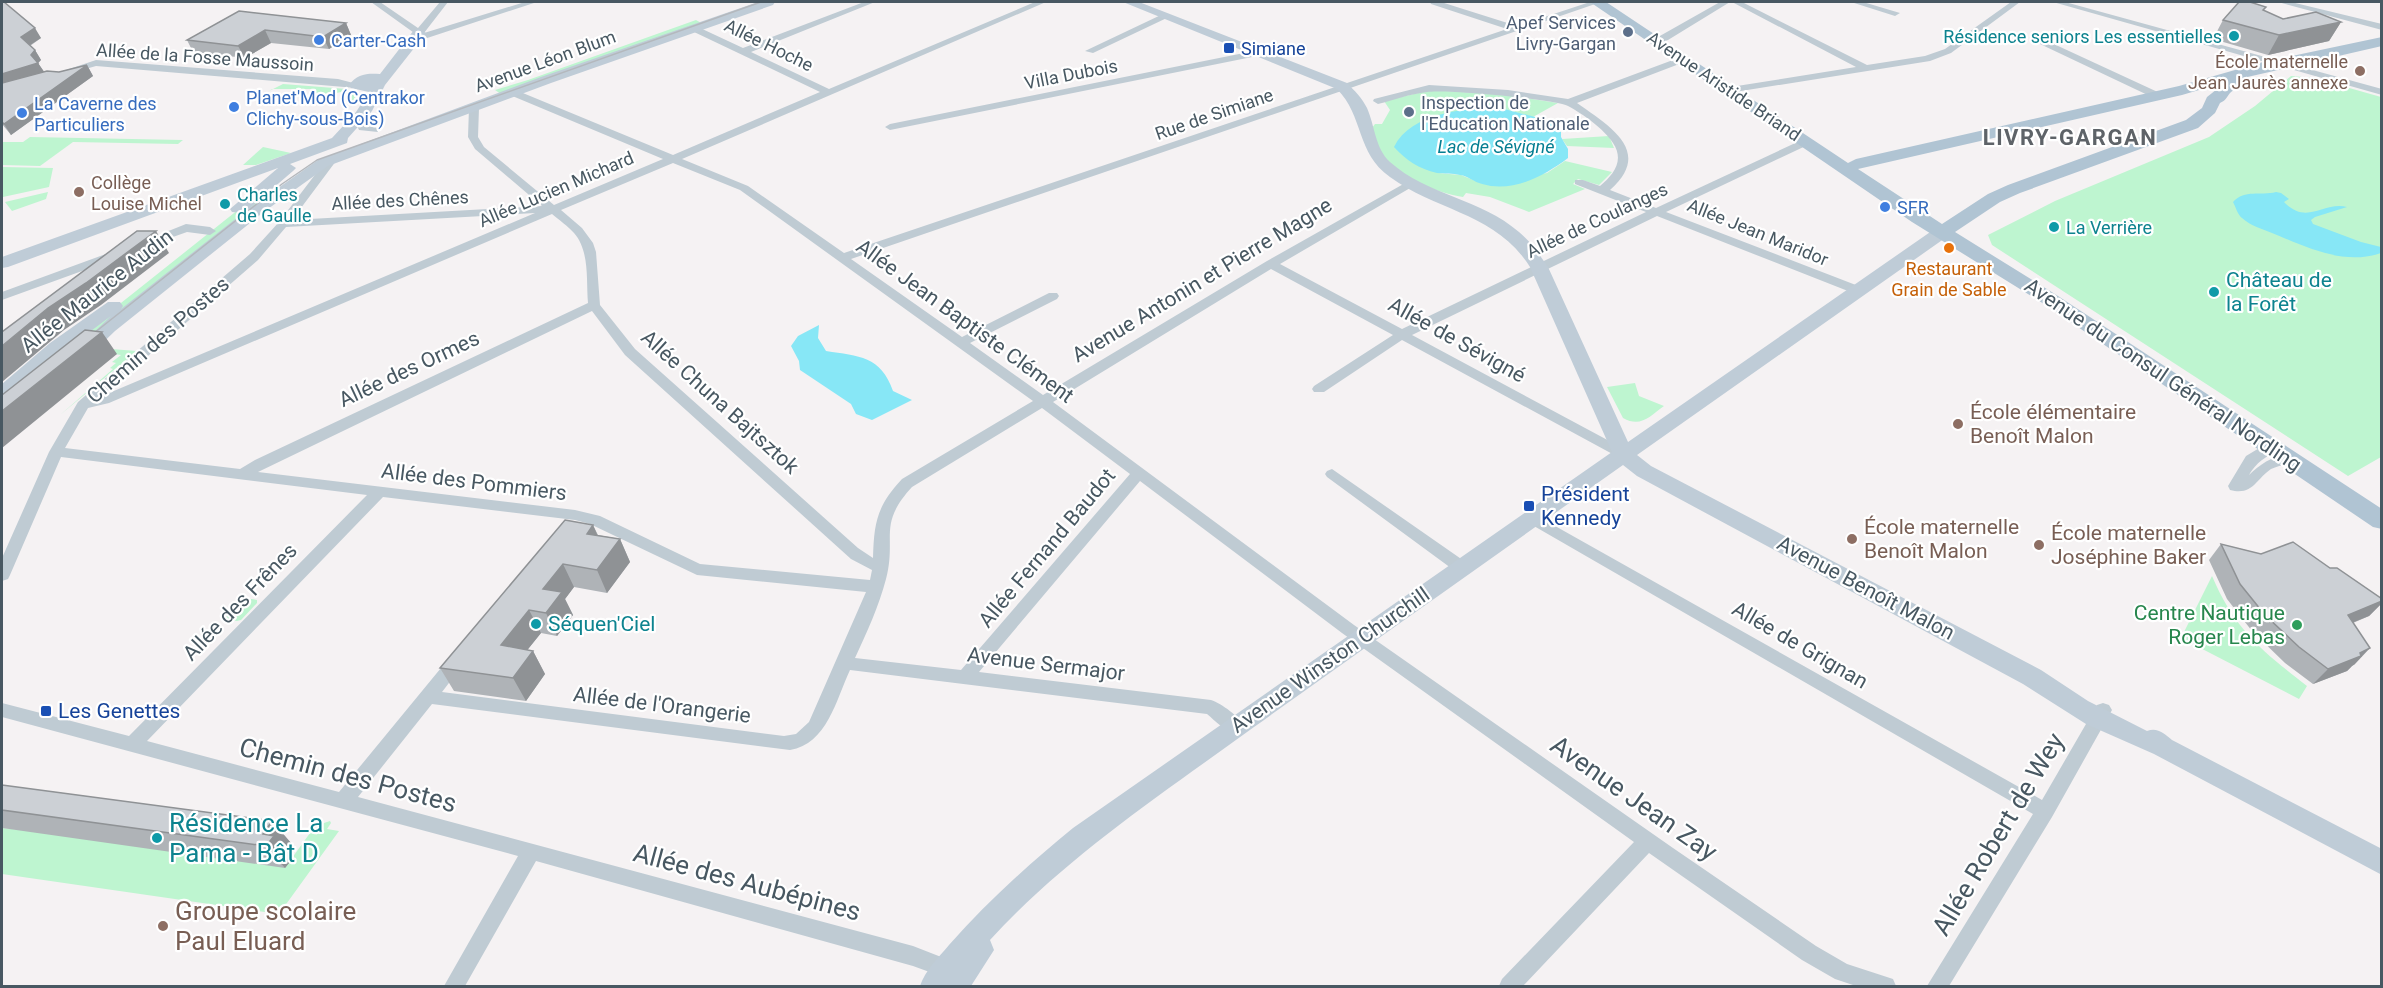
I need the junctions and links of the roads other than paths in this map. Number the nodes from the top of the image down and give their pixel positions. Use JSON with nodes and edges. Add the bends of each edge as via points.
{"nodes":[{"id":1,"x":375,"y":2,"type":"edge"},
{"id":2,"x":444,"y":2,"type":"edge"},
{"id":3,"x":533,"y":2,"type":"edge"},
{"id":4,"x":746,"y":2,"type":"edge"},
{"id":5,"x":769,"y":2,"type":"edge"},
{"id":6,"x":871,"y":2,"type":"edge"},
{"id":7,"x":1042,"y":2,"type":"edge"},
{"id":8,"x":1129,"y":2,"type":"edge"},
{"id":9,"x":1434,"y":2,"type":"edge"},
{"id":10,"x":1597,"y":2,"type":"edge"},
{"id":11,"x":1610,"y":2,"type":"edge"},
{"id":12,"x":1726,"y":2,"type":"edge"},
{"id":13,"x":1736,"y":2,"type":"edge"},
{"id":14,"x":1855,"y":2,"type":"edge"},
{"id":15,"x":2016,"y":2,"type":"edge"},
{"id":16,"x":2056,"y":2,"type":"edge"},
{"id":17,"x":2093,"y":2,"type":"edge"},
{"id":18,"x":2282,"y":2,"type":"edge"},
{"id":19,"x":2084,"y":9,"type":"junction"},
{"id":20,"x":1895,"y":14,"type":"dead end"},
{"id":21,"x":1166,"y":16,"type":"junction"},
{"id":22,"x":2382,"y":27,"type":"edge"},
{"id":23,"x":695,"y":28,"type":"junction"},
{"id":24,"x":1516,"y":29,"type":"junction"},
{"id":25,"x":417,"y":36,"type":"junction"},
{"id":26,"x":1660,"y":40,"type":"junction"},
{"id":27,"x":2382,"y":41,"type":"edge"},
{"id":28,"x":2043,"y":42,"type":"dead end"},
{"id":29,"x":2382,"y":48,"type":"edge"},
{"id":30,"x":745,"y":51,"type":"junction"},
{"id":31,"x":1090,"y":51,"type":"dead end"},
{"id":32,"x":87,"y":52,"type":"dead end"},
{"id":33,"x":1259,"y":53,"type":"junction"},
{"id":34,"x":1684,"y":59,"type":"junction"},
{"id":35,"x":96,"y":63,"type":"junction"},
{"id":36,"x":2286,"y":66,"type":"junction"},
{"id":37,"x":1865,"y":68,"type":"junction"},
{"id":38,"x":54,"y":75,"type":"edge"},
{"id":39,"x":370,"y":85,"type":"junction"},
{"id":40,"x":1342,"y":86,"type":"junction"},
{"id":41,"x":1741,"y":88,"type":"junction"},
{"id":42,"x":2182,"y":90,"type":"junction"},
{"id":43,"x":827,"y":92,"type":"junction"},
{"id":44,"x":2382,"y":92,"type":"edge"},
{"id":45,"x":514,"y":93,"type":"junction"},
{"id":46,"x":2158,"y":96,"type":"junction"},
{"id":47,"x":2213,"y":100,"type":"junction"},
{"id":48,"x":1378,"y":101,"type":"dead end"},
{"id":49,"x":1569,"y":102,"type":"junction"},
{"id":50,"x":474,"y":108,"type":"junction"},
{"id":51,"x":358,"y":117,"type":"junction"},
{"id":52,"x":890,"y":127,"type":"dead end"},
{"id":53,"x":374,"y":130,"type":"junction"},
{"id":54,"x":1808,"y":141,"type":"junction"},
{"id":55,"x":338,"y":151,"type":"junction"},
{"id":56,"x":303,"y":155,"type":"junction"},
{"id":57,"x":671,"y":159,"type":"junction"},
{"id":58,"x":1853,"y":167,"type":"junction"},
{"id":59,"x":1580,"y":182,"type":"dead end"},
{"id":60,"x":268,"y":183,"type":"junction"},
{"id":61,"x":1411,"y":184,"type":"junction"},
{"id":62,"x":292,"y":185,"type":"junction"},
{"id":63,"x":312,"y":187,"type":"junction"},
{"id":64,"x":1603,"y":190,"type":"junction"},
{"id":65,"x":225,"y":193,"type":"junction"},
{"id":66,"x":246,"y":200,"type":"junction"},
{"id":67,"x":555,"y":209,"type":"junction"},
{"id":68,"x":1658,"y":211,"type":"junction"},
{"id":69,"x":283,"y":224,"type":"junction"},
{"id":70,"x":1946,"y":229,"type":"junction"},
{"id":71,"x":210,"y":231,"type":"junction"},
{"id":72,"x":158,"y":238,"type":"junction"},
{"id":73,"x":140,"y":252,"type":"edge"},
{"id":74,"x":842,"y":258,"type":"junction"},
{"id":75,"x":2,"y":263,"type":"edge"},
{"id":76,"x":1271,"y":264,"type":"junction"},
{"id":77,"x":1539,"y":267,"type":"junction"},
{"id":78,"x":2,"y":273,"type":"edge"},
{"id":79,"x":1857,"y":290,"type":"junction"},
{"id":80,"x":2,"y":296,"type":"edge"},
{"id":81,"x":1053,"y":296,"type":"dead end"},
{"id":82,"x":594,"y":305,"type":"junction"},
{"id":83,"x":1403,"y":334,"type":"junction"},
{"id":84,"x":961,"y":343,"type":"junction"},
{"id":85,"x":1319,"y":389,"type":"dead end"},
{"id":86,"x":2,"y":394,"type":"edge"},
{"id":87,"x":1044,"y":402,"type":"junction"},
{"id":88,"x":83,"y":405,"type":"junction"},
{"id":89,"x":2,"y":412,"type":"edge"},
{"id":90,"x":2271,"y":446,"type":"junction"},
{"id":91,"x":56,"y":452,"type":"junction"},
{"id":92,"x":1623,"y":454,"type":"junction"},
{"id":93,"x":2290,"y":459,"type":"junction"},
{"id":94,"x":244,"y":474,"type":"junction"},
{"id":95,"x":1138,"y":474,"type":"junction"},
{"id":96,"x":1332,"y":474,"type":"dead end"},
{"id":97,"x":380,"y":491,"type":"junction"},
{"id":98,"x":2382,"y":508,"type":"edge"},
{"id":99,"x":575,"y":516,"type":"junction"},
{"id":100,"x":1532,"y":518,"type":"junction"},
{"id":101,"x":2382,"y":521,"type":"edge"},
{"id":102,"x":560,"y":534,"type":"edge"},
{"id":103,"x":879,"y":566,"type":"junction"},
{"id":104,"x":1461,"y":567,"type":"junction"},
{"id":105,"x":2,"y":575,"type":"edge"},
{"id":106,"x":876,"y":587,"type":"junction"},
{"id":107,"x":1360,"y":638,"type":"junction"},
{"id":108,"x":465,"y":651,"type":"edge"},
{"id":109,"x":844,"y":663,"type":"junction"},
{"id":110,"x":965,"y":677,"type":"junction"},
{"id":111,"x":428,"y":697,"type":"junction"},
{"id":112,"x":2,"y":710,"type":"edge"},
{"id":113,"x":2101,"y":714,"type":"junction"},
{"id":114,"x":1236,"y":728,"type":"junction"},
{"id":115,"x":132,"y":745,"type":"junction"},
{"id":116,"x":343,"y":801,"type":"junction"},
{"id":117,"x":2045,"y":812,"type":"junction"},
{"id":118,"x":1648,"y":840,"type":"junction"},
{"id":119,"x":531,"y":850,"type":"junction"},
{"id":120,"x":2382,"y":863,"type":"edge"},
{"id":121,"x":944,"y":982,"type":"edge"},
{"id":122,"x":454,"y":987,"type":"edge"},
{"id":123,"x":1509,"y":987,"type":"edge"},
{"id":124,"x":1887,"y":987,"type":"edge"},
{"id":125,"x":1938,"y":987,"type":"edge"}],
"edges":[{"from":1,"to":25,"type":"street"},
{"from":2,"to":25,"type":"street","name":"Chemin des Postes"},
{"from":3,"to":25,"type":"street"},
{"from":4,"to":53,"type":"main road","name":"Avenue Léon Blum"},
{"from":5,"to":23,"type":"main road","name":"Avenue Léon Blum"},
{"from":6,"to":30,"type":"street"},
{"from":7,"to":43,"type":"street","name":"Allée Lucien Michard"},
{"from":8,"to":21,"type":"main road"},
{"from":9,"to":24,"type":"street"},
{"from":10,"to":24,"type":"street","name":"Rue de Simiane"},
{"from":10,"to":26,"type":"main road","name":"Avenue Aristide Briand"},
{"from":11,"to":26,"type":"main road","name":"Avenue Aristide Briand"},
{"from":12,"to":26,"type":"street"},
{"from":13,"to":37,"type":"street"},
{"from":14,"to":20,"type":"street"},
{"from":15,"to":37,"type":"street","via":[[1948,51]]},
{"from":16,"to":19,"type":"street"},
{"from":17,"to":19,"type":"street"},
{"from":18,"to":22,"type":"street"},
{"from":19,"to":36,"type":"street"},
{"from":21,"to":31,"type":"street"},
{"from":21,"to":33,"type":"main road"},
{"from":23,"to":30,"type":"street","name":"Allée Hoche"},
{"from":23,"to":45,"type":"main road","name":"Avenue Léon Blum"},
{"from":24,"to":40,"type":"street","name":"Rue de Simiane"},
{"from":25,"to":39,"type":"main road","name":"Chemin des Postes","via":[[395,67]]},
{"from":26,"to":34,"type":"main road","name":"Avenue Aristide Briand"},
{"from":26,"to":41,"type":"main road","name":"Avenue Aristide Briand"},
{"from":27,"to":36,"type":"main road"},
{"from":28,"to":46,"type":"street"},
{"from":29,"to":36,"type":"main road"},
{"from":30,"to":43,"type":"street","name":"Allée Hoche"},
{"from":32,"to":35,"type":"street"},
{"from":33,"to":40,"type":"main road"},
{"from":33,"to":52,"type":"street","name":"Villa Dubois"},
{"from":34,"to":49,"type":"street"},
{"from":34,"to":54,"type":"main road","name":"Avenue Aristide Briand"},
{"from":35,"to":38,"type":"street","name":"Allée de la Fosse Maussoin"},
{"from":35,"to":39,"type":"street","name":"Allée de la Fosse Maussoin"},
{"from":36,"to":42,"type":"main road"},
{"from":36,"to":44,"type":"street"},
{"from":36,"to":47,"type":"main road","via":[[2226,88]]},
{"from":37,"to":41,"type":"street"},
{"from":39,"to":51,"type":"main road","name":"Chemin des Postes"},
{"from":40,"to":61,"type":"main road","via":[[1360,106],[1378,161]]},
{"from":40,"to":74,"type":"street","name":"Rue de Simiane"},
{"from":41,"to":58,"type":"main road","name":"Avenue Aristide Briand"},
{"from":42,"to":46,"type":"main road"},
{"from":42,"to":47,"type":"main road","via":[[2201,92]]},
{"from":43,"to":57,"type":"street","name":"Allée Lucien Michard"},
{"from":45,"to":50,"type":"main road","name":"Avenue Léon Blum"},
{"from":45,"to":57,"type":"street","name":"Allée Jean Baptiste Clément"},
{"from":46,"to":58,"type":"main road"},
{"from":47,"to":70,"type":"main road","via":[[2210,110],[2192,124],[2014,189]]},
{"from":48,"to":49,"type":"street","via":[[1429,88]]},
{"from":49,"to":64,"type":"street","via":[[1611,132],[1621,147],[1623,163],[1619,176]]},
{"from":50,"to":55,"type":"main road","name":"Avenue Léon Blum"},
{"from":50,"to":67,"type":"street","via":[[473,138],[480,149]]},
{"from":51,"to":53,"type":"street","via":[[363,128]]},
{"from":51,"to":55,"type":"main road","name":"Chemin des Postes"},
{"from":53,"to":55,"type":"main road","name":"Avenue Léon Blum"},
{"from":54,"to":58,"type":"main road","name":"Avenue Aristide Briand"},
{"from":54,"to":68,"type":"street","name":"Allée de Coulanges"},
{"from":55,"to":56,"type":"main road"},
{"from":55,"to":62,"type":"main road","name":"Allée Maurice Audin"},
{"from":55,"to":63,"type":"street","name":"Chemin des Postes"},
{"from":56,"to":60,"type":"main road","name":"Allée Maurice Audin"},
{"from":56,"to":75,"type":"main road"},
{"from":57,"to":67,"type":"street","name":"Allée Lucien Michard"},
{"from":57,"to":74,"type":"street","name":"Allée Jean Baptiste Clément","via":[[744,188]]},
{"from":58,"to":70,"type":"main road","name":"Avenue Aristide Briand"},
{"from":58,"to":70,"type":"main road","name":"Avenue Aristide Briand","via":[[1870,184]]},
{"from":59,"to":64,"type":"street","name":"Allée Jean Maridor"},
{"from":60,"to":62,"type":"main road"},
{"from":60,"to":65,"type":"main road","via":[[255,182]]},
{"from":60,"to":66,"type":"main road","name":"Allée Maurice Audin"},
{"from":61,"to":76,"type":"street","name":"Avenue Antonin et Pierre Magne"},
{"from":61,"to":77,"type":"main road","via":[[1508,230],[1524,243]]},
{"from":62,"to":63,"type":"street"},
{"from":62,"to":89,"type":"main road","name":"Allée Maurice Audin"},
{"from":63,"to":69,"type":"street","name":"Chemin des Postes"},
{"from":64,"to":68,"type":"street","name":"Allée Jean Maridor"},
{"from":65,"to":66,"type":"main road"},
{"from":65,"to":78,"type":"main road"},
{"from":66,"to":71,"type":"main road","name":"Allée Maurice Audin"},
{"from":67,"to":69,"type":"street","name":"Allée des Chênes"},
{"from":67,"to":82,"type":"street","via":[[587,243]]},
{"from":67,"to":88,"type":"street","name":"Allée Lucien Michard","via":[[105,400]]},
{"from":68,"to":77,"type":"street","name":"Allée de Coulanges"},
{"from":68,"to":79,"type":"street","name":"Allée Jean Maridor"},
{"from":69,"to":88,"type":"street","name":"Chemin des Postes","via":[[255,256]]},
{"from":70,"to":79,"type":"main road","name":"Avenue Winston Churchill"},
{"from":70,"to":90,"type":"main road","name":"Avenue du Consul Général Nordling"},
{"from":70,"to":98,"type":"main road","name":"Avenue du Consul Général Nordling"},
{"from":71,"to":72,"type":"street","via":[[186,228]]},
{"from":71,"to":86,"type":"main road","name":"Allée Maurice Audin","via":[[57,347]]},
{"from":72,"to":73,"type":"street"},
{"from":72,"to":80,"type":"street"},
{"from":74,"to":84,"type":"street","name":"Allée Jean Baptiste Clément"},
{"from":76,"to":83,"type":"street","name":"Allée de Sévigné"},
{"from":76,"to":87,"type":"street","name":"Avenue Antonin et Pierre Magne"},
{"from":77,"to":83,"type":"street","name":"Allée de Coulanges"},
{"from":77,"to":92,"type":"main road"},
{"from":79,"to":92,"type":"main road","name":"Avenue Winston Churchill"},
{"from":81,"to":84,"type":"street"},
{"from":82,"to":94,"type":"street","name":"Allée des Ormes"},
{"from":82,"to":103,"type":"street","name":"Allée Chuna Bajtsztok","via":[[630,352],[851,552]]},
{"from":83,"to":85,"type":"street","name":"Allée de Coulanges"},
{"from":83,"to":92,"type":"street","name":"Allée de Sévigné"},
{"from":84,"to":87,"type":"street","name":"Allée Jean Baptiste Clément"},
{"from":87,"to":95,"type":"street","name":"Allée Jean Baptiste Clément"},
{"from":87,"to":103,"type":"street","name":"Avenue Antonin et Pierre Magne","via":[[896,493],[882,518]]},
{"from":88,"to":91,"type":"street","name":"Chemin des Postes"},
{"from":90,"to":93,"type":"main road","name":"Avenue du Consul Général Nordling"},
{"from":90,"to":93,"type":"street","via":[[2251,459],[2235,486],[2250,483],[2266,466]]},
{"from":91,"to":94,"type":"street","name":"Allée des Pommiers"},
{"from":91,"to":105,"type":"street","name":"Chemin des Postes"},
{"from":92,"to":100,"type":"main road","name":"Avenue Winston Churchill"},
{"from":92,"to":113,"type":"main road","name":"Avenue Benoît Malon","via":[[1644,471],[2032,677],[2055,693]]},
{"from":93,"to":101,"type":"main road","name":"Avenue du Consul Général Nordling"},
{"from":94,"to":97,"type":"street","name":"Allée des Pommiers"},
{"from":95,"to":107,"type":"street","name":"Allée Jean Baptiste Clément"},
{"from":95,"to":110,"type":"street","name":"Allée Fernand Baudot"},
{"from":96,"to":104,"type":"street"},
{"from":97,"to":99,"type":"street","name":"Allée des Pommiers"},
{"from":97,"to":115,"type":"street","name":"Allée des Frênes"},
{"from":99,"to":102,"type":"street"},
{"from":99,"to":106,"type":"street","name":"Allée des Pommiers","via":[[595,520],[697,569]]},
{"from":100,"to":104,"type":"main road","name":"Avenue Winston Churchill"},
{"from":100,"to":117,"type":"street","name":"Allée de Grignan"},
{"from":103,"to":106,"type":"street","name":"Avenue Antonin et Pierre Magne"},
{"from":104,"to":107,"type":"main road","name":"Avenue Winston Churchill"},
{"from":106,"to":109,"type":"street","name":"Avenue Antonin et Pierre Magne"},
{"from":107,"to":114,"type":"main road","name":"Avenue Winston Churchill"},
{"from":107,"to":118,"type":"street","name":"Avenue Jean Zay"},
{"from":108,"to":111,"type":"street"},
{"from":109,"to":110,"type":"street","name":"Avenue Sermajor"},
{"from":109,"to":111,"type":"street","name":"Allée de l'Orangerie","via":[[816,726],[806,738],[795,743]]},
{"from":110,"to":114,"type":"street","name":"Avenue Sermajor","via":[[1211,707]]},
{"from":111,"to":116,"type":"street"},
{"from":112,"to":115,"type":"street","name":"Chemin des Postes"},
{"from":113,"to":117,"type":"street","name":"Allée Robert de Wey"},
{"from":113,"to":120,"type":"main road","name":"Avenue Benoît Malon","via":[[2142,740],[2163,747]]},
{"from":114,"to":121,"type":"main road","name":"Avenue Winston Churchill","via":[[1107,818],[1042,871]]},
{"from":115,"to":116,"type":"street","name":"Chemin des Postes"},
{"from":116,"to":119,"type":"street","name":"Chemin des Postes"},
{"from":117,"to":125,"type":"street","name":"Allée Robert de Wey"},
{"from":118,"to":123,"type":"street"},
{"from":118,"to":124,"type":"street","name":"Avenue Jean Zay","via":[[1809,953],[1842,972]]},
{"from":119,"to":121,"type":"street","name":"Allée des Aubépines","via":[[913,956]]},
{"from":119,"to":122,"type":"street"}]}
